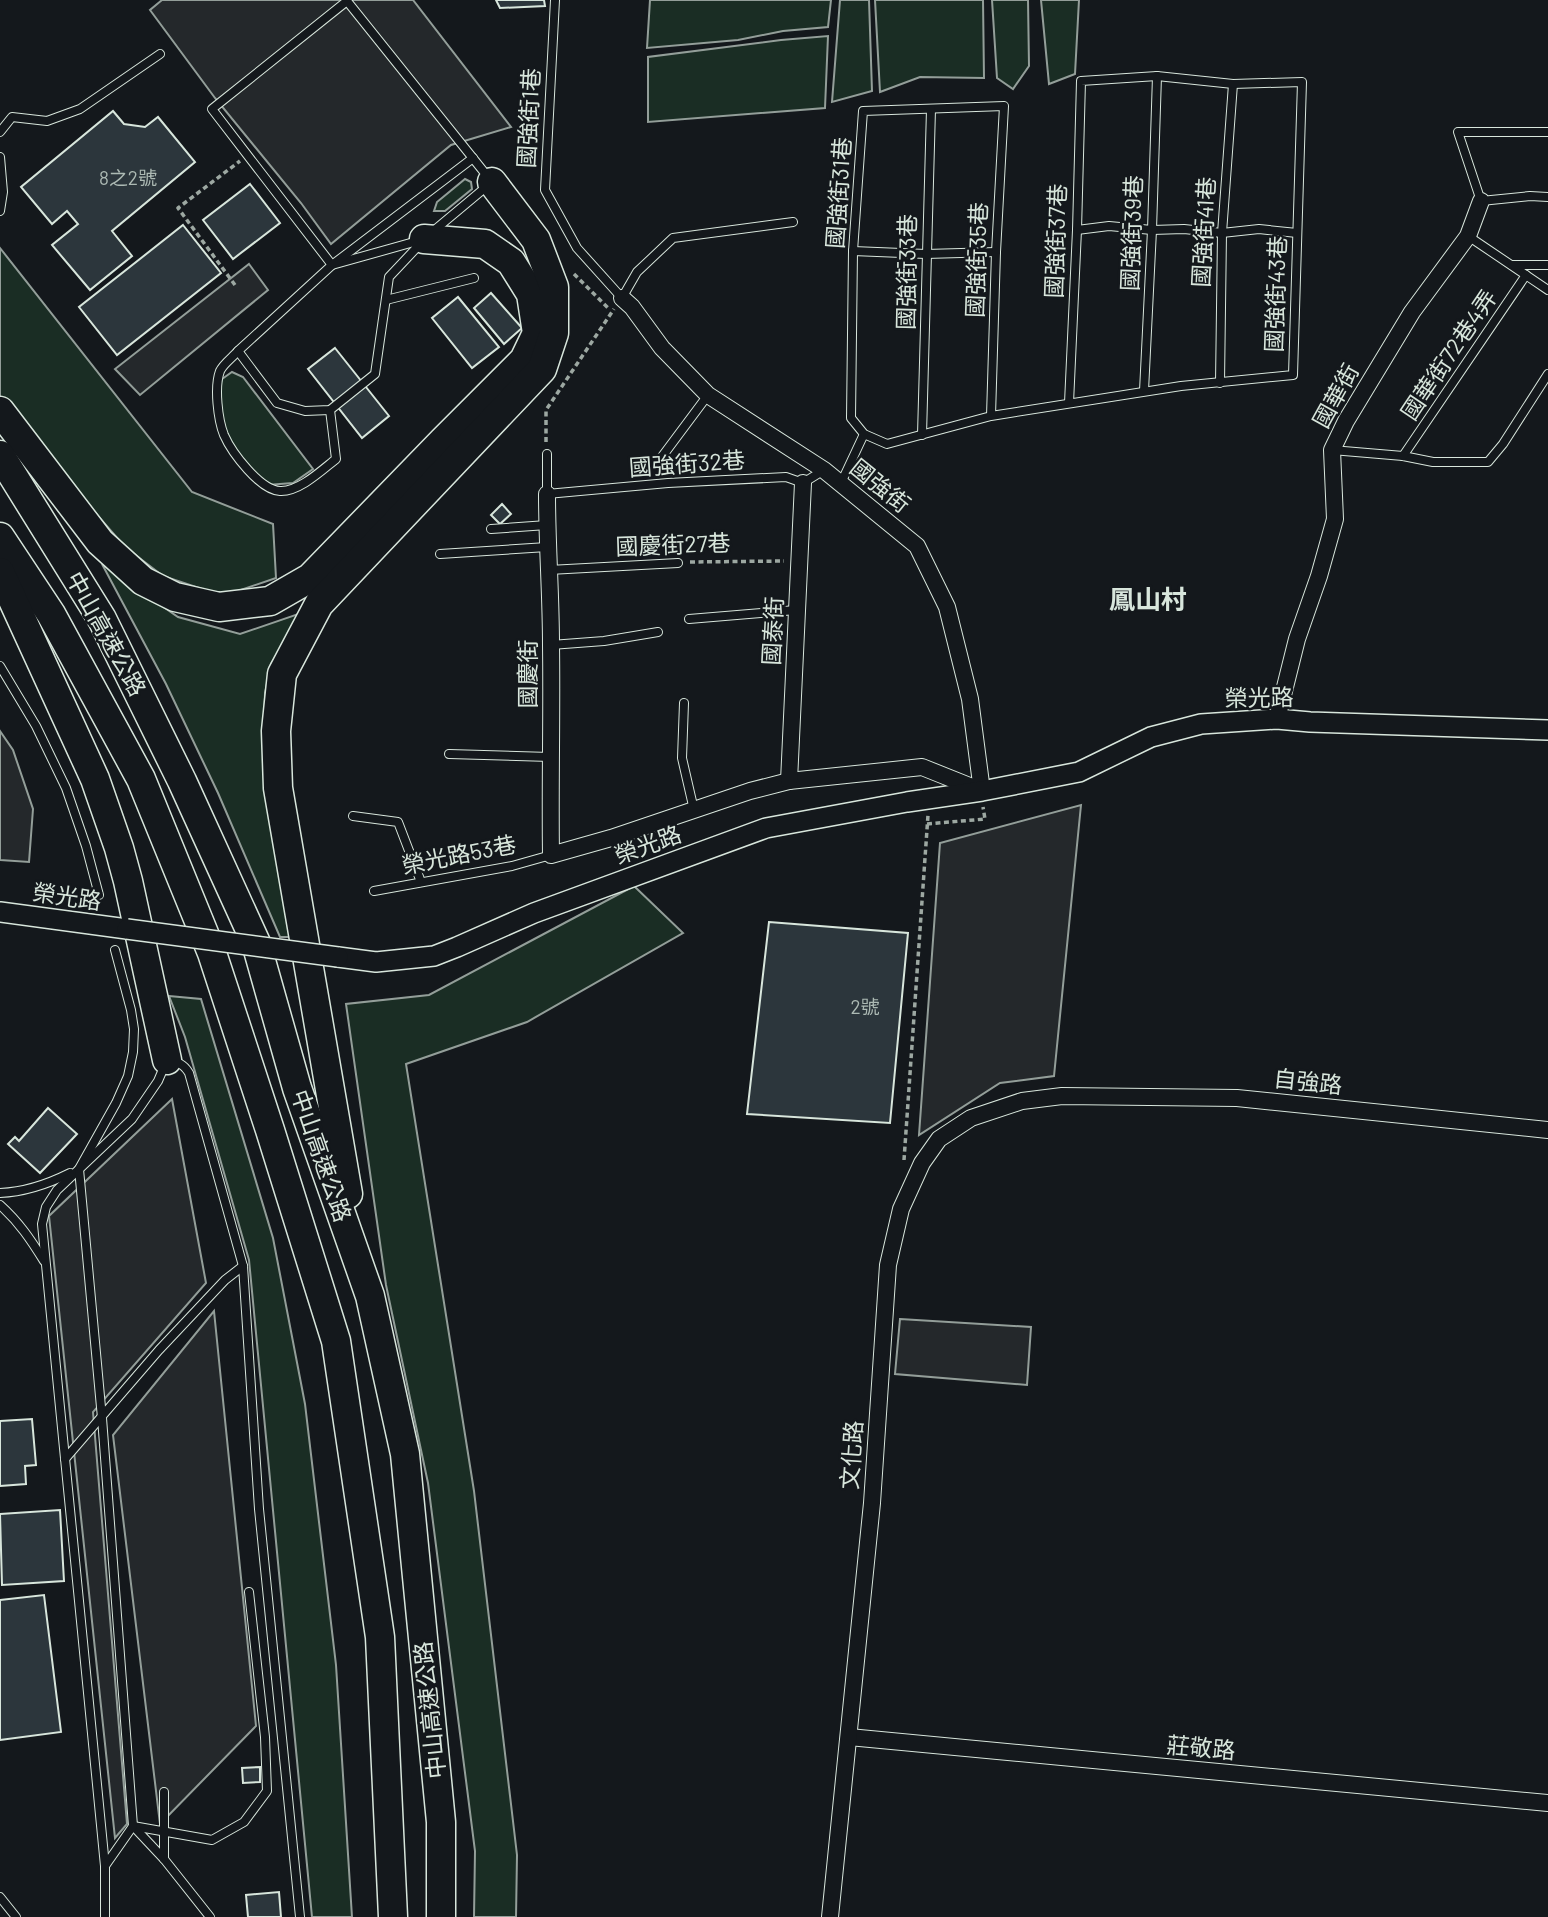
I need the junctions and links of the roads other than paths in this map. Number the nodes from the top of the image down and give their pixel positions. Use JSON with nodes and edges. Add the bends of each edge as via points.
{"nodes":[{"id":1,"x":555,"y":0,"type":"edge"},
{"id":2,"x":160,"y":54,"type":"dead end"},
{"id":3,"x":1157,"y":76,"type":"junction"},
{"id":4,"x":1081,"y":81,"type":"joint"},
{"id":5,"x":1233,"y":84,"type":"junction"},
{"id":6,"x":1004,"y":106,"type":"joint"},
{"id":7,"x":931,"y":109,"type":"junction"},
{"id":8,"x":0,"y":132,"type":"edge"},
{"id":9,"x":1548,"y":132,"type":"edge"},
{"id":10,"x":0,"y":157,"type":"edge"},
{"id":11,"x":473,"y":158,"type":"junction"},
{"id":12,"x":492,"y":182,"type":"junction"},
{"id":13,"x":1,"y":186,"type":"edge"},
{"id":14,"x":1548,"y":197,"type":"edge"},
{"id":15,"x":1481,"y":201,"type":"junction"},
{"id":16,"x":0,"y":211,"type":"edge"},
{"id":17,"x":793,"y":222,"type":"dead end"},
{"id":18,"x":1077,"y":230,"type":"junction"},
{"id":19,"x":1152,"y":230,"type":"junction"},
{"id":20,"x":1222,"y":233,"type":"junction"},
{"id":21,"x":1297,"y":233,"type":"junction"},
{"id":22,"x":1468,"y":236,"type":"junction"},
{"id":23,"x":424,"y":239,"type":"junction"},
{"id":24,"x":853,"y":251,"type":"junction"},
{"id":25,"x":996,"y":252,"type":"junction"},
{"id":26,"x":926,"y":254,"type":"junction"},
{"id":27,"x":332,"y":265,"type":"junction"},
{"id":28,"x":1511,"y":265,"type":"junction"},
{"id":29,"x":1548,"y":265,"type":"edge"},
{"id":30,"x":1526,"y":275,"type":"junction"},
{"id":31,"x":474,"y":278,"type":"dead end"},
{"id":32,"x":1548,"y":290,"type":"edge"},
{"id":33,"x":622,"y":298,"type":"junction"},
{"id":34,"x":386,"y":300,"type":"junction"},
{"id":35,"x":238,"y":351,"type":"junction"},
{"id":36,"x":1548,"y":374,"type":"edge"},
{"id":37,"x":1220,"y":383,"type":"junction"},
{"id":38,"x":1144,"y":391,"type":"junction"},
{"id":39,"x":708,"y":395,"type":"junction"},
{"id":40,"x":1069,"y":403,"type":"junction"},
{"id":41,"x":330,"y":410,"type":"junction"},
{"id":42,"x":0,"y":411,"type":"edge"},
{"id":43,"x":990,"y":416,"type":"junction"},
{"id":44,"x":864,"y":434,"type":"junction"},
{"id":45,"x":922,"y":436,"type":"junction"},
{"id":46,"x":1332,"y":450,"type":"junction"},
{"id":47,"x":547,"y":454,"type":"road end"},
{"id":48,"x":0,"y":455,"type":"edge"},
{"id":49,"x":1403,"y":456,"type":"junction"},
{"id":50,"x":658,"y":462,"type":"dead end"},
{"id":51,"x":824,"y":470,"type":"junction"},
{"id":52,"x":803,"y":483,"type":"junction"},
{"id":53,"x":841,"y":483,"type":"junction"},
{"id":54,"x":547,"y":495,"type":"junction"},
{"id":55,"x":547,"y":525,"type":"junction"},
{"id":56,"x":491,"y":529,"type":"dead end"},
{"id":57,"x":0,"y":537,"type":"edge"},
{"id":58,"x":547,"y":547,"type":"junction"},
{"id":59,"x":440,"y":554,"type":"dead end"},
{"id":60,"x":678,"y":563,"type":"road end"},
{"id":61,"x":549,"y":570,"type":"junction"},
{"id":62,"x":0,"y":572,"type":"edge"},
{"id":63,"x":796,"y":610,"type":"junction"},
{"id":64,"x":689,"y":620,"type":"dead end"},
{"id":65,"x":659,"y":632,"type":"dead end"},
{"id":66,"x":551,"y":645,"type":"junction"},
{"id":67,"x":0,"y":666,"type":"edge"},
{"id":68,"x":684,"y":704,"type":"dead end"},
{"id":69,"x":1277,"y":719,"type":"junction"},
{"id":70,"x":1548,"y":730,"type":"edge"},
{"id":71,"x":449,"y":754,"type":"dead end"},
{"id":72,"x":550,"y":757,"type":"junction"},
{"id":73,"x":789,"y":781,"type":"junction"},
{"id":74,"x":982,"y":791,"type":"junction"},
{"id":75,"x":694,"y":810,"type":"junction"},
{"id":76,"x":353,"y":816,"type":"dead end"},
{"id":77,"x":551,"y":855,"type":"junction"},
{"id":78,"x":421,"y":882,"type":"junction"},
{"id":79,"x":374,"y":891,"type":"dead end"},
{"id":80,"x":99,"y":895,"type":"dead end"},
{"id":81,"x":0,"y":912,"type":"edge"},
{"id":82,"x":115,"y":950,"type":"dead end"},
{"id":83,"x":167,"y":1060,"type":"junction"},
{"id":84,"x":1062,"y":1096,"type":"joint"},
{"id":85,"x":1548,"y":1130,"type":"edge"},
{"id":86,"x":79,"y":1169,"type":"junction"},
{"id":87,"x":0,"y":1193,"type":"edge"},
{"id":88,"x":0,"y":1205,"type":"edge"},
{"id":89,"x":45,"y":1264,"type":"junction"},
{"id":90,"x":243,"y":1266,"type":"junction"},
{"id":91,"x":370,"y":1296,"type":"junction"},
{"id":92,"x":102,"y":1418,"type":"junction"},
{"id":93,"x":65,"y":1459,"type":"junction"},
{"id":94,"x":249,"y":1592,"type":"dead end"},
{"id":95,"x":849,"y":1737,"type":"junction"},
{"id":96,"x":164,"y":1792,"type":"dead end"},
{"id":97,"x":1548,"y":1803,"type":"edge"},
{"id":98,"x":133,"y":1826,"type":"junction"},
{"id":99,"x":165,"y":1832,"type":"junction"},
{"id":100,"x":164,"y":1859,"type":"junction"},
{"id":101,"x":105,"y":1866,"type":"junction"},
{"id":102,"x":0,"y":1897,"type":"edge"},
{"id":103,"x":16,"y":1917,"type":"edge"},
{"id":104,"x":105,"y":1917,"type":"edge"},
{"id":105,"x":210,"y":1917,"type":"edge"},
{"id":106,"x":300,"y":1917,"type":"edge"},
{"id":107,"x":393,"y":1917,"type":"edge"},
{"id":108,"x":441,"y":1917,"type":"edge"},
{"id":109,"x":830,"y":1917,"type":"edge"}],
"edges":[{"from":1,"to":33,"type":"lane","name":"國強街1巷","via":[[545,190],[577,248]]},
{"from":2,"to":8,"type":"lane","via":[[80,109],[47,121],[12,117]]},
{"from":3,"to":4,"type":"lane","name":"國強街43巷"},
{"from":3,"to":5,"type":"lane","name":"國強街43巷"},
{"from":3,"to":19,"type":"lane","name":"國強街39巷"},
{"from":4,"to":18,"type":"lane","name":"國強街37巷"},
{"from":5,"to":20,"type":"lane","name":"國強街41巷"},
{"from":5,"to":21,"type":"lane","name":"國強街43巷","via":[[1301,82]]},
{"from":6,"to":7,"type":"lane","name":"國強街31巷"},
{"from":6,"to":25,"type":"lane","name":"國強街35巷"},
{"from":7,"to":24,"type":"lane","name":"國強街31巷","via":[[863,111]]},
{"from":7,"to":26,"type":"lane","name":"國強街33巷"},
{"from":9,"to":15,"type":"lane","via":[[1458,132]]},
{"from":10,"to":13,"type":"lane"},
{"from":11,"to":12,"type":"lane"},
{"from":11,"to":27,"type":"lane"},
{"from":11,"to":27,"type":"lane","via":[[347,1],[212,108]]},
{"from":12,"to":23,"type":"lane"},
{"from":12,"to":91,"type":"highway","via":[[536,240],[554,286],[554,333],[542,369],[319,604],[282,674],[276,731],[278,788]]},
{"from":13,"to":16,"type":"lane"},
{"from":14,"to":15,"type":"lane"},
{"from":15,"to":22,"type":"street","name":"國華街"},
{"from":17,"to":33,"type":"lane","via":[[673,238],[636,272]]},
{"from":18,"to":19,"type":"lane","via":[[1109,226]]},
{"from":18,"to":40,"type":"lane","name":"國強街37巷"},
{"from":19,"to":20,"type":"lane"},
{"from":19,"to":38,"type":"lane","name":"國強街39巷"},
{"from":20,"to":21,"type":"lane","via":[[1259,229]]},
{"from":20,"to":37,"type":"lane","name":"國強街41巷"},
{"from":21,"to":37,"type":"lane","name":"國強街43巷","via":[[1293,376]]},
{"from":22,"to":28,"type":"lane"},
{"from":22,"to":46,"type":"street","name":"國華街","via":[[1412,312]]},
{"from":23,"to":27,"type":"lane"},
{"from":23,"to":34,"type":"lane","via":[[389,277]]},
{"from":23,"to":42,"type":"highway","via":[[485,244],[511,262],[531,294],[537,333],[524,360],[310,578],[270,601],[219,607],[175,597],[143,580],[100,542]]},
{"from":24,"to":26,"type":"lane"},
{"from":24,"to":44,"type":"lane","name":"國強街31巷","via":[[851,418]]},
{"from":25,"to":26,"type":"lane"},
{"from":25,"to":43,"type":"lane","name":"國強街35巷"},
{"from":26,"to":45,"type":"lane","name":"國強街33巷"},
{"from":27,"to":35,"type":"lane"},
{"from":28,"to":29,"type":"lane"},
{"from":28,"to":30,"type":"lane"},
{"from":30,"to":32,"type":"lane"},
{"from":30,"to":49,"type":"lane","name":"國華街72巷4弄"},
{"from":31,"to":34,"type":"lane"},
{"from":33,"to":39,"type":"street","name":"國強街"},
{"from":34,"to":41,"type":"lane","via":[[375,374]]},
{"from":35,"to":41,"type":"lane","via":[[277,403],[306,411]]},
{"from":35,"to":41,"type":"lane","via":[[220,371],[216,401],[224,435],[262,485],[281,491],[305,484],[336,459]]},
{"from":36,"to":49,"type":"lane","via":[[1488,462],[1433,462]]},
{"from":37,"to":38,"type":"lane","name":"國強街43巷"},
{"from":38,"to":40,"type":"lane","name":"國強街43巷"},
{"from":39,"to":50,"type":"lane"},
{"from":39,"to":51,"type":"street","name":"國強街"},
{"from":40,"to":43,"type":"lane","name":"國強街43巷"},
{"from":43,"to":45,"type":"lane","name":"國強街43巷"},
{"from":44,"to":45,"type":"lane","name":"國強街43巷","via":[[887,444]]},
{"from":44,"to":53,"type":"lane"},
{"from":46,"to":49,"type":"lane"},
{"from":46,"to":69,"type":"street","name":"國華街","via":[[1335,519]]},
{"from":47,"to":54,"type":"lane"},
{"from":48,"to":91,"type":"highway","name":"中山高速公路","via":[[102,620],[256,943],[297,1088]]},
{"from":51,"to":52,"type":"lane"},
{"from":51,"to":53,"type":"street","name":"國強街"},
{"from":52,"to":54,"type":"lane","name":"國強街32巷","via":[[786,477]]},
{"from":52,"to":63,"type":"street","name":"國泰街"},
{"from":53,"to":74,"type":"street","name":"國強街","via":[[917,546],[947,607],[970,699]]},
{"from":54,"to":55,"type":"street","name":"國慶街"},
{"from":55,"to":56,"type":"lane"},
{"from":55,"to":58,"type":"street","name":"國慶街"},
{"from":57,"to":107,"type":"highway","name":"中山高速公路","via":[[51,614],[141,779],[212,953],[336,1341],[380,1637]]},
{"from":58,"to":59,"type":"lane"},
{"from":58,"to":61,"type":"street","name":"國慶街"},
{"from":60,"to":61,"type":"lane","name":"國慶街27巷"},
{"from":61,"to":66,"type":"street","name":"國慶街"},
{"from":62,"to":83,"type":"highway","via":[[108,814],[128,881]]},
{"from":63,"to":64,"type":"lane"},
{"from":63,"to":73,"type":"street","name":"國泰街"},
{"from":65,"to":66,"type":"lane"},
{"from":66,"to":72,"type":"street","name":"國慶街"},
{"from":67,"to":80,"type":"lane","via":[[66,788]]},
{"from":68,"to":75,"type":"lane","via":[[682,758]]},
{"from":69,"to":70,"type":"street","name":"榮光路"},
{"from":69,"to":74,"type":"street","name":"榮光路","via":[[1201,724],[1151,737],[1079,772]]},
{"from":71,"to":72,"type":"lane"},
{"from":72,"to":77,"type":"street","name":"國慶街"},
{"from":73,"to":74,"type":"street","name":"榮光路","via":[[922,767]]},
{"from":73,"to":75,"type":"street","name":"榮光路"},
{"from":74,"to":81,"type":"street","name":"榮光路","bridge":true,"via":[[766,828],[534,913],[434,956],[376,961]]},
{"from":75,"to":77,"type":"street","name":"榮光路"},
{"from":76,"to":78,"type":"lane","via":[[398,821]]},
{"from":77,"to":78,"type":"lane","name":"榮光路53巷"},
{"from":78,"to":79,"type":"lane","name":"榮光路53巷"},
{"from":82,"to":86,"type":"lane","via":[[131,1010],[133,1052],[116,1103]]},
{"from":83,"to":86,"type":"lane","via":[[132,1119]]},
{"from":83,"to":90,"type":"lane","via":[[185,1066],[189,1073]]},
{"from":84,"to":85,"type":"street","name":"自強路","via":[[1237,1098]]},
{"from":84,"to":95,"type":"street","name":"文化路","via":[[1022,1101],[971,1118],[939,1139],[901,1209],[888,1265],[872,1503]]},
{"from":86,"to":87,"type":"lane","via":[[28,1190]]},
{"from":86,"to":89,"type":"lane","via":[[46,1207],[42,1224]]},
{"from":86,"to":92,"type":"lane"},
{"from":88,"to":89,"type":"lane","via":[[28,1234]]},
{"from":89,"to":93,"type":"lane"},
{"from":90,"to":92,"type":"lane","via":[[168,1340]]},
{"from":90,"to":106,"type":"lane","via":[[259,1509]]},
{"from":91,"to":108,"type":"highway","name":"中山高速公路","via":[[405,1454],[441,1822]]},
{"from":92,"to":93,"type":"lane"},
{"from":92,"to":98,"type":"lane"},
{"from":93,"to":101,"type":"lane"},
{"from":94,"to":99,"type":"lane","via":[[267,1791],[244,1822],[212,1840]]},
{"from":95,"to":97,"type":"street","name":"莊敬路"},
{"from":95,"to":109,"type":"street","name":"文化路"},
{"from":96,"to":99,"type":"lane"},
{"from":98,"to":99,"type":"lane"},
{"from":98,"to":100,"type":"lane"},
{"from":98,"to":101,"type":"lane"},
{"from":99,"to":100,"type":"lane"},
{"from":100,"to":105,"type":"lane"},
{"from":101,"to":104,"type":"lane"},
{"from":102,"to":103,"type":"lane"}]}
